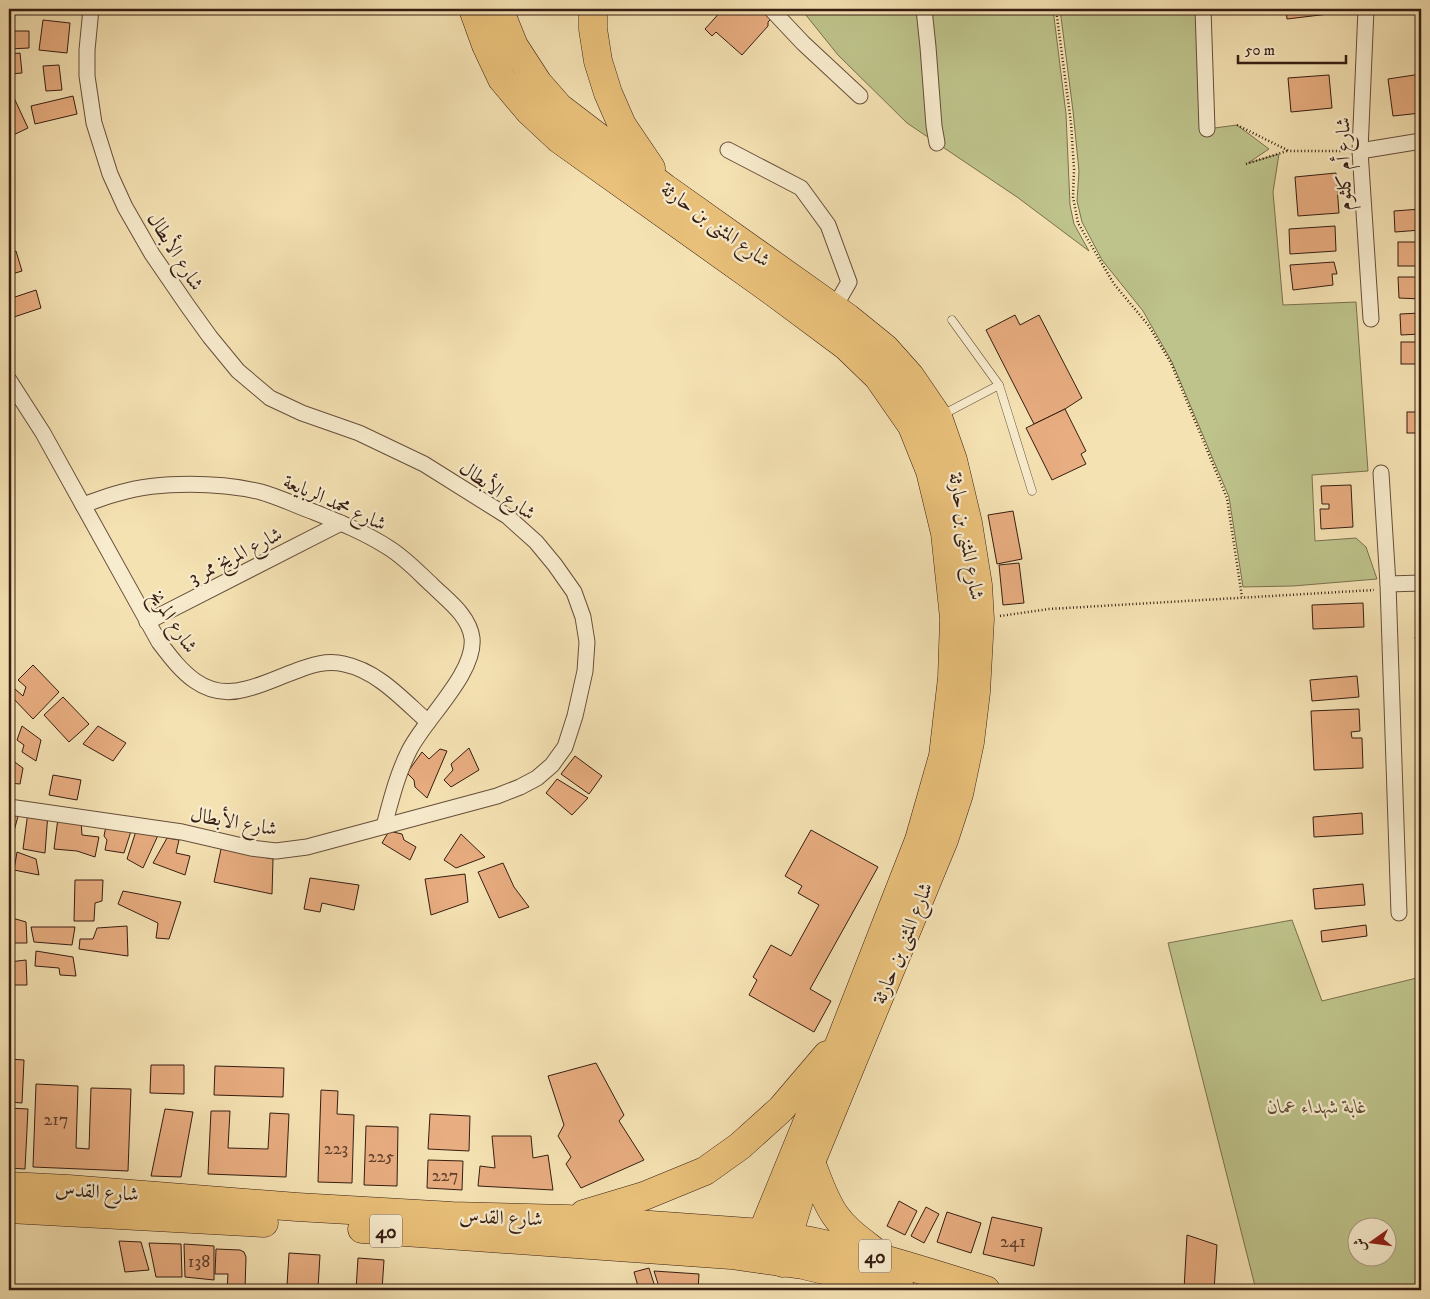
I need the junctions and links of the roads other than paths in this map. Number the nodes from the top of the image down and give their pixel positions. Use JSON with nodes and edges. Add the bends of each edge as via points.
{"nodes":[{"id":1,"x":91,"y":9,"type":"edge"},
{"id":2,"x":473,"y":9,"type":"edge"},
{"id":3,"x":500,"y":9,"type":"edge"},
{"id":4,"x":593,"y":9,"type":"edge"},
{"id":5,"x":771,"y":9,"type":"edge"},
{"id":6,"x":924,"y":9,"type":"edge"},
{"id":7,"x":1203,"y":9,"type":"edge"},
{"id":8,"x":1366,"y":9,"type":"edge"},
{"id":9,"x":860,"y":96,"type":"dead end"},
{"id":10,"x":1207,"y":129,"type":"dead end"},
{"id":11,"x":1421,"y":141,"type":"edge"},
{"id":12,"x":937,"y":143,"type":"dead end"},
{"id":13,"x":728,"y":150,"type":"dead end"},
{"id":14,"x":1360,"y":151,"type":"junction"},
{"id":15,"x":665,"y":188,"type":"junction"},
{"id":16,"x":834,"y":308,"type":"junction"},
{"id":17,"x":1371,"y":319,"type":"dead end"},
{"id":18,"x":952,"y":320,"type":"dead end"},
{"id":19,"x":9,"y":380,"type":"edge"},
{"id":20,"x":999,"y":385,"type":"junction"},
{"id":21,"x":938,"y":418,"type":"junction"},
{"id":22,"x":1381,"y":473,"type":"dead end"},
{"id":23,"x":1032,"y":491,"type":"dead end"},
{"id":24,"x":83,"y":505,"type":"junction"},
{"id":25,"x":341,"y":523,"type":"junction"},
{"id":26,"x":1421,"y":583,"type":"edge"},
{"id":27,"x":1388,"y":586,"type":"junction"},
{"id":28,"x":147,"y":622,"type":"junction"},
{"id":29,"x":428,"y":722,"type":"junction"},
{"id":30,"x":9,"y":807,"type":"edge"},
{"id":31,"x":384,"y":826,"type":"junction"},
{"id":32,"x":1399,"y":913,"type":"dead end"},
{"id":33,"x":842,"y":1037,"type":"junction"},
{"id":34,"x":812,"y":1162,"type":"junction"},
{"id":35,"x":9,"y":1186,"type":"edge"},
{"id":36,"x":9,"y":1209,"type":"edge"},
{"id":37,"x":567,"y":1219,"type":"junction"},
{"id":38,"x":775,"y":1234,"type":"junction"},
{"id":39,"x":883,"y":1258,"type":"junction"},
{"id":40,"x":773,"y":1261,"type":"junction"},
{"id":41,"x":901,"y":1290,"type":"edge"},
{"id":42,"x":986,"y":1290,"type":"edge"}],
"edges":[{"from":1,"to":31,"type":"street","name":"شارع الأبطال","via":[[87,76],[94,123],[110,174],[152,254],[238,371],[270,398],[424,464],[506,516],[536,542],[555,565],[574,592],[583,617],[587,642],[585,671],[565,747],[552,765],[537,778],[497,796]]},
{"from":2,"to":33,"type":"highway","name":"شارع المثنى بن حارثة","via":[[502,79],[529,111],[560,139],[846,346],[878,377],[912,426],[930,470],[945,533],[954,618],[952,678],[943,756],[919,840]]},
{"from":3,"to":15,"type":"highway","name":"شارع المثنى بن حارثة","via":[[514,46],[538,83],[559,107]]},
{"from":4,"to":15,"type":"highway","via":[[598,61],[608,94],[622,125]]},
{"from":5,"to":9,"type":"street"},
{"from":6,"to":12,"type":"street"},
{"from":7,"to":10,"type":"street"},
{"from":8,"to":14,"type":"street","name":"شارع أم كلثوم"},
{"from":11,"to":14,"type":"street"},
{"from":13,"to":16,"type":"street","via":[[801,188],[828,226],[849,282]]},
{"from":14,"to":17,"type":"street","name":"شارع أم كلثوم"},
{"from":15,"to":16,"type":"highway","name":"شارع المثنى بن حارثة"},
{"from":16,"to":21,"type":"highway","name":"شارع المثنى بن حارثة","via":[[885,348],[910,376]]},
{"from":18,"to":20,"type":"lane"},
{"from":19,"to":24,"type":"street","name":"شارع المريخ"},
{"from":20,"to":21,"type":"lane"},
{"from":20,"to":23,"type":"lane"},
{"from":21,"to":34,"type":"highway","name":"شارع المثنى بن حارثة","via":[[953,460],[978,585],[980,619],[970,742],[959,794],[944,840]]},
{"from":22,"to":27,"type":"street"},
{"from":24,"to":25,"type":"street","name":"شارع محمد الربايعة","via":[[120,492],[167,485],[234,487],[262,493]]},
{"from":24,"to":28,"type":"street","name":"شارع المريخ"},
{"from":25,"to":28,"type":"street","name":"شارع المريخ ممر 3"},
{"from":25,"to":29,"type":"street","name":"شارع محمد الربايعة","via":[[389,548],[409,563],[460,612],[469,625],[472,652]]},
{"from":26,"to":27,"type":"street"},
{"from":27,"to":32,"type":"street"},
{"from":28,"to":29,"type":"street","name":"شارع المريخ","via":[[172,660],[188,677],[208,688],[230,692],[245,690],[310,665],[342,663],[372,675]]},
{"from":29,"to":31,"type":"street","name":"شارع محمد الربايعة","via":[[397,777]]},
{"from":30,"to":31,"type":"street","name":"شارع الأبطال","via":[[182,832],[276,851],[307,847]]},
{"from":33,"to":37,"type":"highway","via":[[781,1109],[740,1146],[705,1171],[644,1196]]},
{"from":33,"to":38,"type":"highway","name":"شارع المثنى بن حارثة"},
{"from":34,"to":38,"type":"highway","name":"شارع المثنى بن حارثة"},
{"from":34,"to":39,"type":"highway","via":[[827,1202],[836,1216]]},
{"from":35,"to":37,"type":"highway","name":"شارع القدس","number":"40","via":[[297,1207]]},
{"from":36,"to":40,"type":"highway","name":"شارع القدس","number":"40","via":[[278,1223],[722,1254]]},
{"from":37,"to":38,"type":"highway","name":"شارع القدس","number":"40"},
{"from":38,"to":39,"type":"highway","name":"شارع القدس","number":"40"},
{"from":38,"to":40,"type":"highway","name":"شارع المثنى بن حارثة"},
{"from":39,"to":42,"type":"highway","name":"شارع القدس","number":"40"},
{"from":40,"to":41,"type":"highway","name":"شارع القدس","number":"40"}]}
